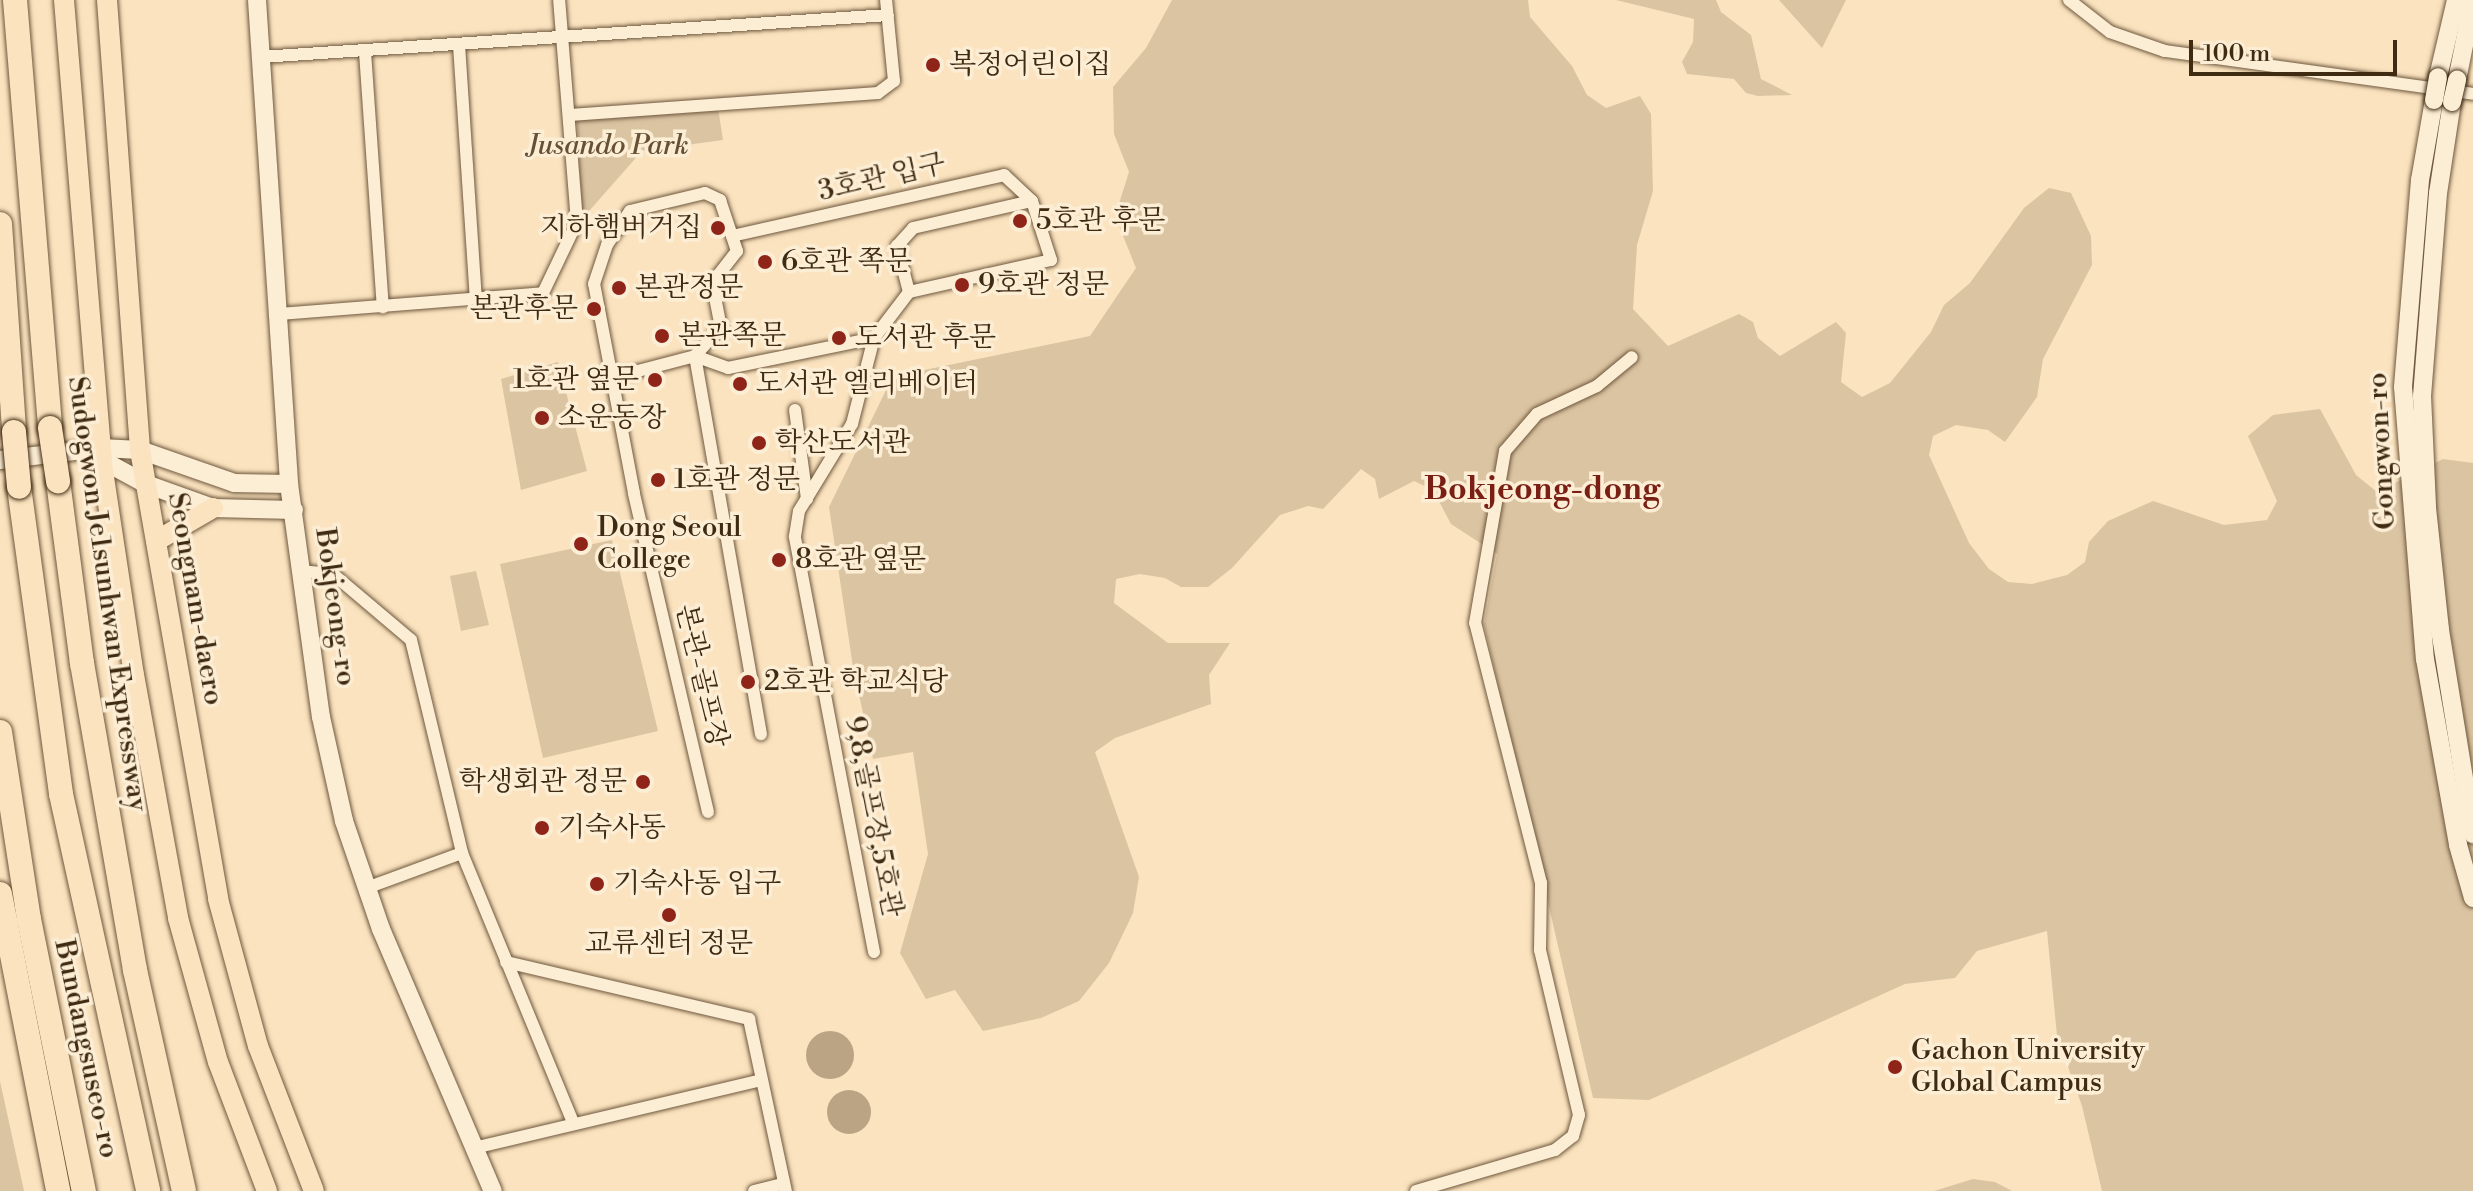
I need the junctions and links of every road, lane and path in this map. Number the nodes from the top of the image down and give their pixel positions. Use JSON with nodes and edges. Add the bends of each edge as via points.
{"nodes":[{"id":1,"x":15,"y":0,"type":"edge"},
{"id":2,"x":64,"y":0,"type":"edge"},
{"id":3,"x":107,"y":0,"type":"edge"},
{"id":4,"x":257,"y":0,"type":"edge"},
{"id":5,"x":559,"y":0,"type":"edge"},
{"id":6,"x":886,"y":0,"type":"edge"},
{"id":7,"x":2069,"y":0,"type":"edge"},
{"id":8,"x":2456,"y":0,"type":"edge"},
{"id":9,"x":2473,"y":1,"type":"edge"},
{"id":10,"x":888,"y":15,"type":"junction"},
{"id":11,"x":562,"y":38,"type":"junction"},
{"id":12,"x":459,"y":45,"type":"junction"},
{"id":13,"x":365,"y":52,"type":"junction"},
{"id":14,"x":261,"y":57,"type":"junction"},
{"id":15,"x":2473,"y":94,"type":"edge"},
{"id":16,"x":2443,"y":101,"type":"junction"},
{"id":17,"x":570,"y":115,"type":"junction"},
{"id":18,"x":1032,"y":201,"type":"junction"},
{"id":19,"x":0,"y":224,"type":"edge"},
{"id":20,"x":732,"y":236,"type":"junction"},
{"id":21,"x":909,"y":292,"type":"junction"},
{"id":22,"x":476,"y":298,"type":"junction"},
{"id":23,"x":383,"y":307,"type":"junction"},
{"id":24,"x":279,"y":314,"type":"junction"},
{"id":25,"x":874,"y":338,"type":"junction"},
{"id":26,"x":695,"y":356,"type":"junction"},
{"id":27,"x":1632,"y":357,"type":"dead end"},
{"id":28,"x":615,"y":377,"type":"junction"},
{"id":29,"x":795,"y":410,"type":"dead end"},
{"id":30,"x":140,"y":450,"type":"junction"},
{"id":31,"x":97,"y":455,"type":"junction"},
{"id":32,"x":0,"y":460,"type":"edge"},
{"id":33,"x":146,"y":484,"type":"junction"},
{"id":34,"x":289,"y":484,"type":"junction"},
{"id":35,"x":807,"y":499,"type":"junction"},
{"id":36,"x":213,"y":508,"type":"junction"},
{"id":37,"x":294,"y":510,"type":"junction"},
{"id":38,"x":156,"y":541,"type":"junction"},
{"id":39,"x":299,"y":571,"type":"junction"},
{"id":40,"x":0,"y":732,"type":"edge"},
{"id":41,"x":761,"y":734,"type":"dead end"},
{"id":42,"x":708,"y":812,"type":"dead end"},
{"id":43,"x":2473,"y":834,"type":"edge"},
{"id":44,"x":462,"y":853,"type":"junction"},
{"id":45,"x":369,"y":887,"type":"junction"},
{"id":46,"x":0,"y":894,"type":"edge"},
{"id":47,"x":2473,"y":898,"type":"edge"},
{"id":48,"x":17,"y":922,"type":"junction"},
{"id":49,"x":874,"y":952,"type":"dead end"},
{"id":50,"x":506,"y":962,"type":"junction"},
{"id":51,"x":761,"y":1080,"type":"junction"},
{"id":52,"x":573,"y":1122,"type":"junction"},
{"id":53,"x":474,"y":1148,"type":"junction"},
{"id":54,"x":784,"y":1188,"type":"edge"},
{"id":55,"x":58,"y":1191,"type":"edge"},
{"id":56,"x":84,"y":1191,"type":"edge"},
{"id":57,"x":148,"y":1191,"type":"edge"},
{"id":58,"x":184,"y":1191,"type":"edge"},
{"id":59,"x":267,"y":1191,"type":"edge"},
{"id":60,"x":314,"y":1191,"type":"edge"},
{"id":61,"x":493,"y":1191,"type":"edge"},
{"id":62,"x":754,"y":1191,"type":"edge"},
{"id":63,"x":1416,"y":1191,"type":"edge"}],
"edges":[{"from":1,"to":58,"type":"highway","name":"Sudogwon Je1sunhwan Expressway","bridge":true,"via":[[50,428],[82,663],[135,970]]},
{"from":2,"to":31,"type":"main road"},
{"from":3,"to":30,"type":"main road","name":"Seongnam-daero"},
{"from":4,"to":14,"type":"main road","name":"Bokjeong-ro"},
{"from":5,"to":11,"type":"street"},
{"from":6,"to":10,"type":"street"},
{"from":7,"to":15,"type":"street","via":[[2110,32],[2165,51]]},
{"from":8,"to":16,"type":"main road","name":"Gongwon-ro","bridge":true,"via":[[2438,77]]},
{"from":9,"to":16,"type":"main road","name":"Gongwon-ro","bridge":true,"via":[[2457,80]]},
{"from":10,"to":11,"type":"street"},
{"from":10,"to":17,"type":"street","via":[[894,81],[878,93]]},
{"from":11,"to":12,"type":"street"},
{"from":11,"to":17,"type":"street"},
{"from":12,"to":13,"type":"street"},
{"from":12,"to":22,"type":"street"},
{"from":13,"to":14,"type":"street"},
{"from":13,"to":23,"type":"street"},
{"from":14,"to":24,"type":"main road","name":"Bokjeong-ro"},
{"from":16,"to":43,"type":"main road","name":"Gongwon-ro","via":[[2422,396],[2440,630]]},
{"from":16,"to":47,"type":"main road","name":"Gongwon-ro","via":[[2420,180],[2403,387],[2425,659],[2458,845]]},
{"from":17,"to":22,"type":"street","via":[[577,222],[558,264],[543,293]]},
{"from":18,"to":20,"type":"street","name":"3호관 입구","via":[[1004,175]]},
{"from":18,"to":21,"type":"street","via":[[913,228],[897,246]]},
{"from":18,"to":21,"type":"street","via":[[1051,260]]},
{"from":19,"to":57,"type":"highway","bridge":true,"via":[[19,487],[61,794]]},
{"from":20,"to":26,"type":"street","via":[[737,251],[719,274],[715,297],[721,327]]},
{"from":20,"to":28,"type":"street","name":"본관-골프장","via":[[720,200],[705,193],[630,211],[607,245],[594,284]]},
{"from":21,"to":25,"type":"street","name":"9,8,골프장,5호관"},
{"from":22,"to":23,"type":"street"},
{"from":23,"to":24,"type":"street"},
{"from":24,"to":34,"type":"main road","name":"Bokjeong-ro"},
{"from":25,"to":26,"type":"street","via":[[728,368]]},
{"from":25,"to":35,"type":"street","name":"9,8,골프장,5호관","via":[[852,424]]},
{"from":26,"to":28,"type":"street"},
{"from":26,"to":41,"type":"street"},
{"from":27,"to":63,"type":"street","via":[[1597,386],[1537,414],[1505,451],[1475,623],[1541,883],[1540,950],[1579,1115],[1573,1136],[1555,1150]]},
{"from":28,"to":42,"type":"street","name":"본관-골프장","via":[[634,493]]},
{"from":29,"to":35,"type":"street"},
{"from":30,"to":31,"type":"main road"},
{"from":30,"to":33,"type":"main road","name":"Seongnam-daero"},
{"from":30,"to":34,"type":"main road","via":[[223,480]]},
{"from":31,"to":32,"type":"main road"},
{"from":31,"to":33,"type":"main road"},
{"from":31,"to":59,"type":"main road","via":[[178,918],[218,1062]]},
{"from":33,"to":36,"type":"main road"},
{"from":33,"to":38,"type":"main road","name":"Seongnam-daero"},
{"from":34,"to":37,"type":"main road","name":"Bokjeong-ro"},
{"from":35,"to":49,"type":"street","name":"9,8,골프장,5호관","via":[[795,536]]},
{"from":36,"to":37,"type":"main road"},
{"from":36,"to":38,"type":"main road"},
{"from":37,"to":39,"type":"main road","name":"Bokjeong-ro"},
{"from":38,"to":60,"type":"main road","name":"Seongnam-daero","via":[[218,899],[258,1046]]},
{"from":39,"to":44,"type":"street","via":[[333,574],[411,640]]},
{"from":39,"to":45,"type":"main road","name":"Bokjeong-ro","via":[[324,732],[344,821]]},
{"from":40,"to":48,"type":"highway"},
{"from":44,"to":45,"type":"street"},
{"from":44,"to":50,"type":"street"},
{"from":45,"to":53,"type":"main road","name":"Bokjeong-ro"},
{"from":46,"to":48,"type":"highway"},
{"from":48,"to":55,"type":"highway","name":"Bundangsuseo-ro"},
{"from":48,"to":56,"type":"highway","name":"Bundangsuseo-ro"},
{"from":50,"to":51,"type":"street","via":[[749,1019]]},
{"from":50,"to":52,"type":"street"},
{"from":51,"to":52,"type":"street"},
{"from":51,"to":54,"type":"street"},
{"from":52,"to":53,"type":"street"},
{"from":53,"to":61,"type":"main road","name":"Bokjeong-ro"},
{"from":54,"to":62,"type":"street"}]}
